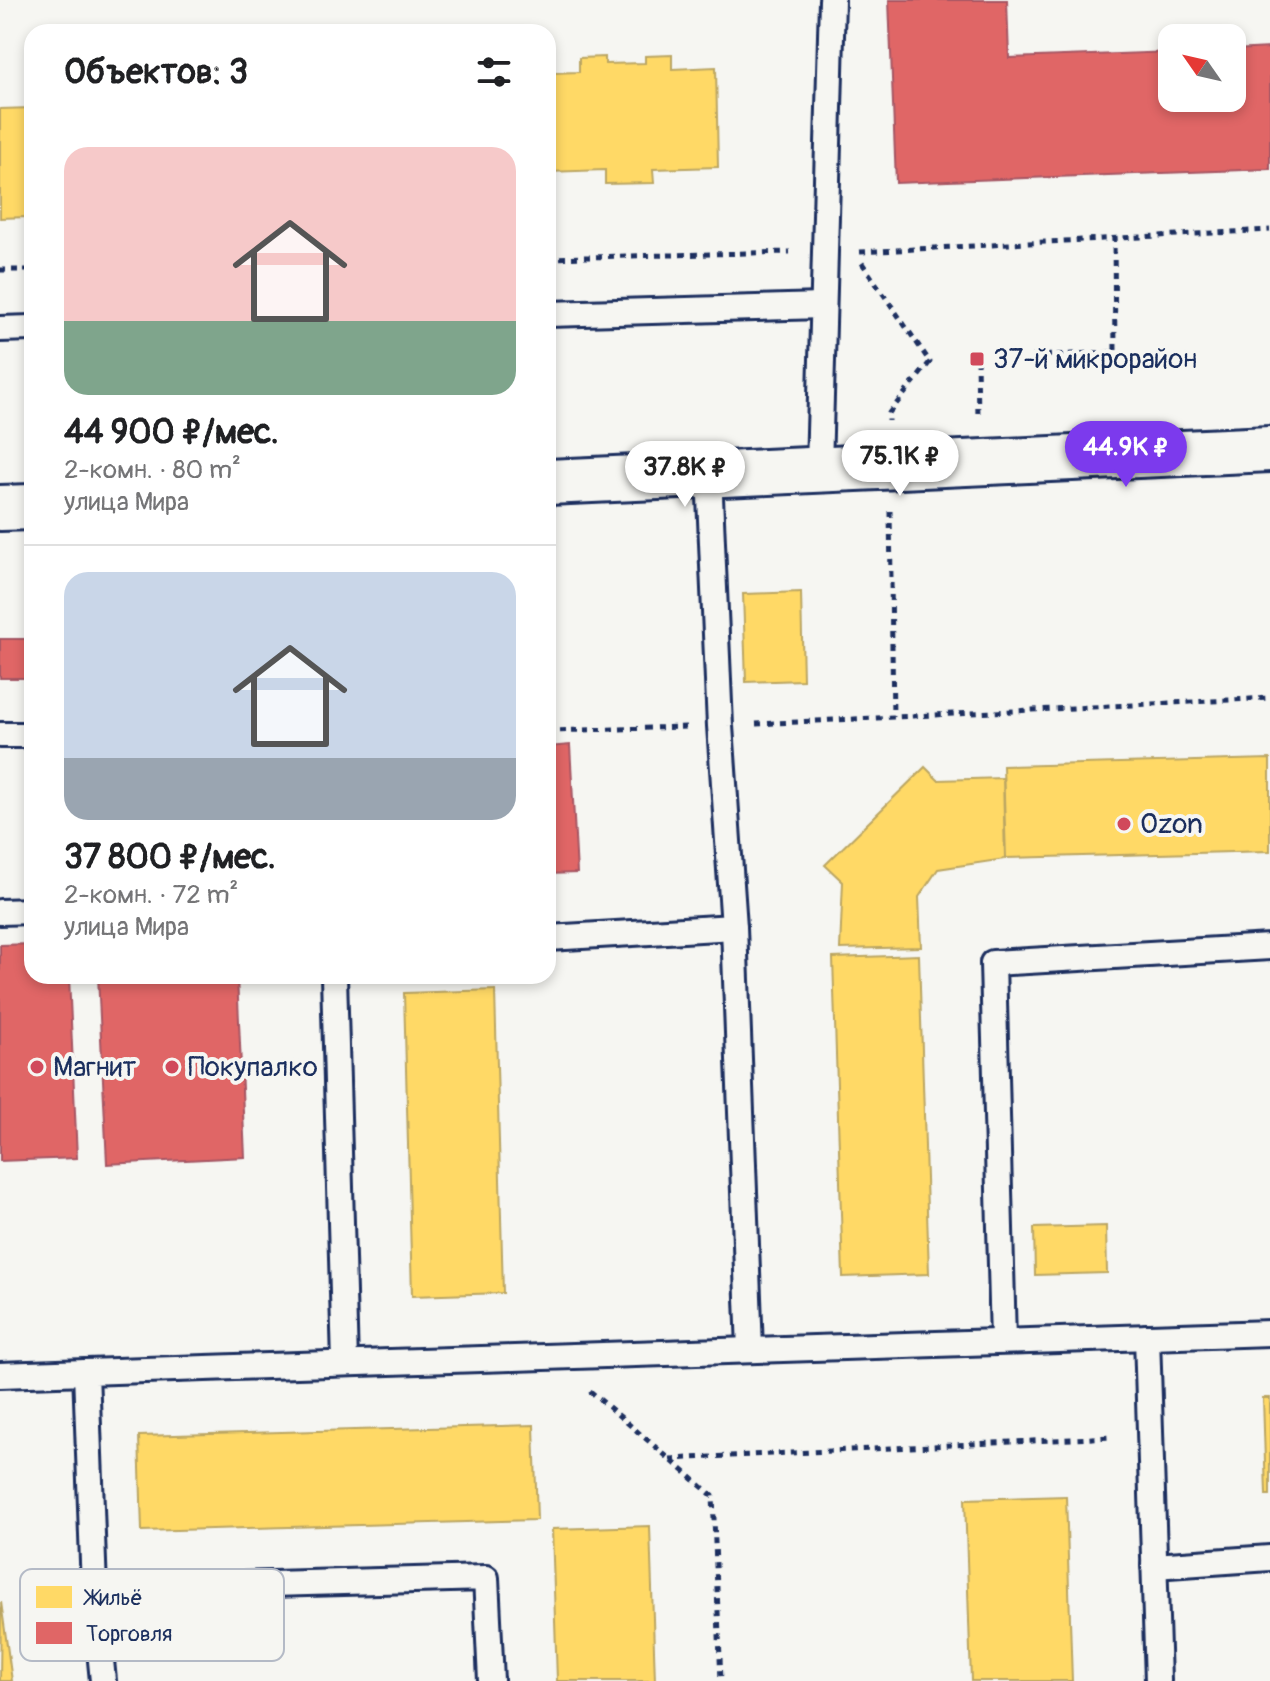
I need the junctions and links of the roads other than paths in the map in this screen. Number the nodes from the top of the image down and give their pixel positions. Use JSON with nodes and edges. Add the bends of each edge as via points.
{"nodes":[{"id":1,"x":832,"y":0,"type":"edge"},
{"id":2,"x":822,"y":306,"type":"junction"},
{"id":3,"x":556,"y":314,"type":"edge"},
{"id":4,"x":24,"y":328,"type":"edge"},
{"id":5,"x":0,"y":329,"type":"edge"},
{"id":6,"x":1270,"y":449,"type":"edge"},
{"id":7,"x":819,"y":468,"type":"junction"},
{"id":8,"x":709,"y":474,"type":"junction"},
{"id":9,"x":556,"y":482,"type":"edge"},
{"id":10,"x":24,"y":507,"type":"edge"},
{"id":11,"x":0,"y":508,"type":"edge"},
{"id":12,"x":0,"y":735,"type":"edge"},
{"id":13,"x":24,"y":735,"type":"edge"},
{"id":14,"x":24,"y":911,"type":"edge"},
{"id":15,"x":0,"y":912,"type":"edge"},
{"id":16,"x":734,"y":927,"type":"junction"},
{"id":17,"x":556,"y":938,"type":"edge"},
{"id":18,"x":1270,"y":947,"type":"edge"},
{"id":19,"x":334,"y":984,"type":"edge"},
{"id":20,"x":1270,"y":1333,"type":"edge"},
{"id":21,"x":1147,"y":1337,"type":"junction"},
{"id":22,"x":1003,"y":1341,"type":"junction"},
{"id":23,"x":750,"y":1350,"type":"junction"},
{"id":24,"x":345,"y":1363,"type":"junction"},
{"id":25,"x":86,"y":1372,"type":"junction"},
{"id":26,"x":0,"y":1375,"type":"edge"},
{"id":27,"x":1270,"y":1558,"type":"edge"},
{"id":28,"x":1154,"y":1566,"type":"junction"},
{"id":29,"x":93,"y":1569,"type":"edge"},
{"id":30,"x":284,"y":1584,"type":"edge"},
{"id":31,"x":101,"y":1661,"type":"edge"},
{"id":32,"x":103,"y":1681,"type":"edge"},
{"id":33,"x":491,"y":1681,"type":"edge"},
{"id":34,"x":1158,"y":1681,"type":"edge"}],
"edges":[{"from":1,"to":2,"type":"lane"},
{"from":2,"to":3,"type":"lane"},
{"from":2,"to":7,"type":"lane"},
{"from":4,"to":5,"type":"lane"},
{"from":6,"to":7,"type":"street"},
{"from":7,"to":8,"type":"street"},
{"from":8,"to":9,"type":"street"},
{"from":8,"to":16,"type":"lane"},
{"from":10,"to":11,"type":"street"},
{"from":12,"to":13,"type":"lane"},
{"from":14,"to":15,"type":"lane"},
{"from":16,"to":17,"type":"lane"},
{"from":16,"to":23,"type":"lane"},
{"from":18,"to":22,"type":"lane","via":[[993,963]]},
{"from":19,"to":24,"type":"lane"},
{"from":20,"to":21,"type":"lane"},
{"from":21,"to":22,"type":"lane"},
{"from":21,"to":28,"type":"lane"},
{"from":22,"to":23,"type":"lane"},
{"from":23,"to":24,"type":"lane"},
{"from":24,"to":25,"type":"lane"},
{"from":25,"to":26,"type":"lane"},
{"from":25,"to":29,"type":"lane"},
{"from":27,"to":28,"type":"lane"},
{"from":28,"to":34,"type":"lane"},
{"from":30,"to":33,"type":"lane","via":[[486,1578]]},
{"from":31,"to":32,"type":"lane"}]}
